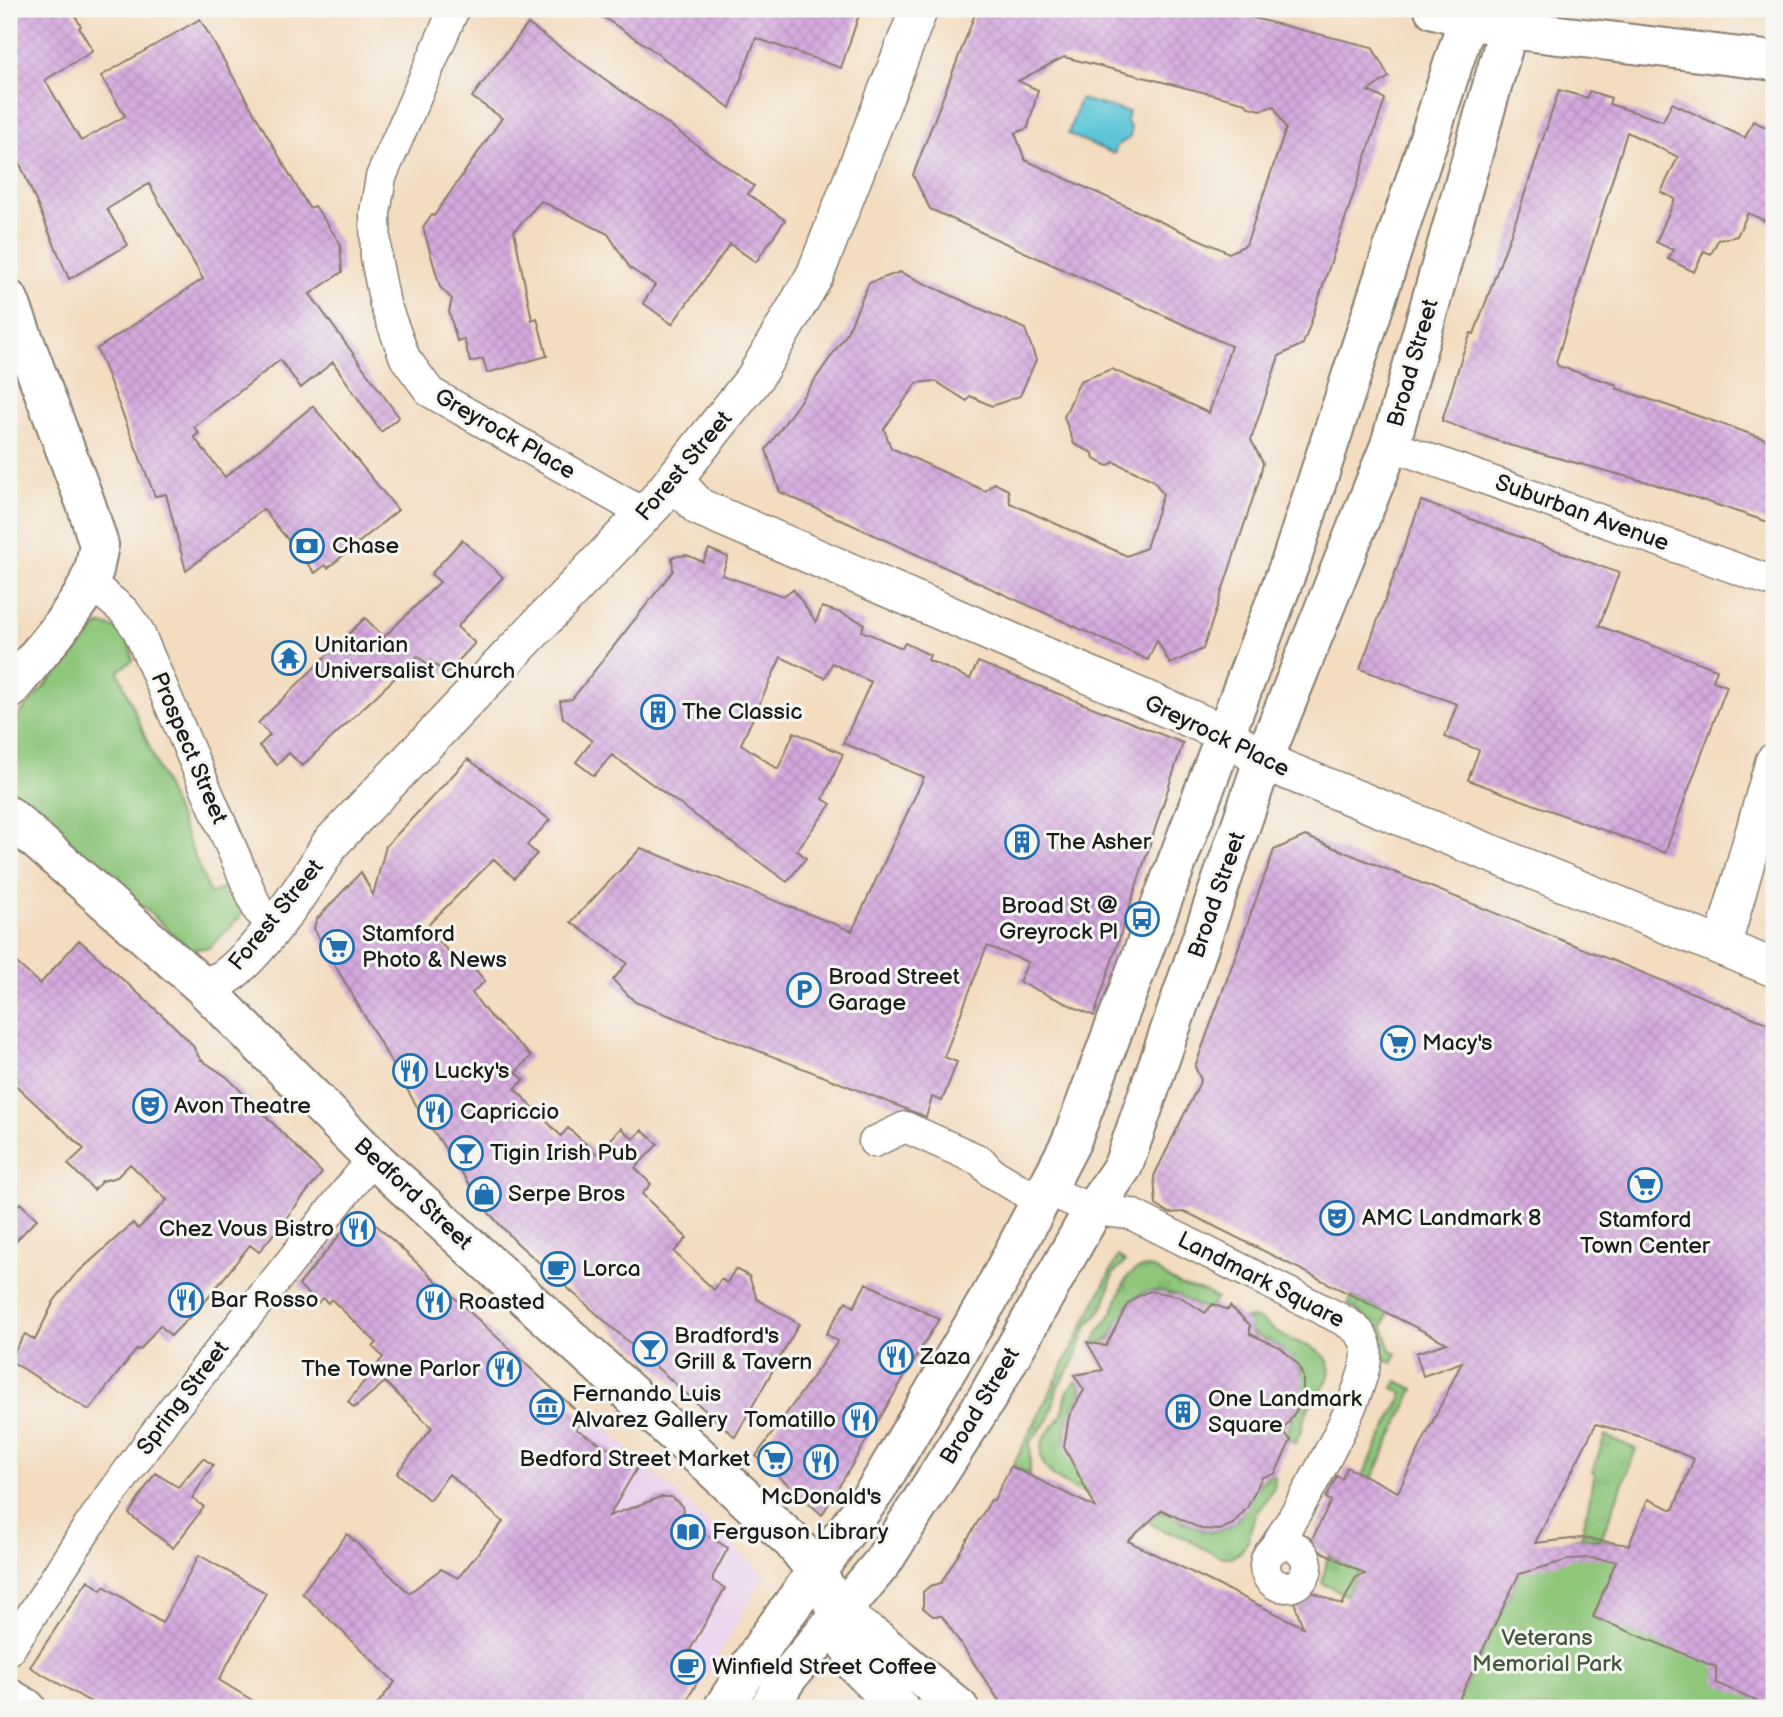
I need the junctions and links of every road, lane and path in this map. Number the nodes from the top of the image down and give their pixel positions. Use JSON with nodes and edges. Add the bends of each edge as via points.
{"nodes":[{"id":1,"x":454,"y":9,"type":"edge"},
{"id":2,"x":919,"y":9,"type":"edge"},
{"id":3,"x":1458,"y":12,"type":"edge"},
{"id":4,"x":1511,"y":19,"type":"edge"},
{"id":5,"x":1774,"y":61,"type":"edge"},
{"id":6,"x":9,"y":300,"type":"edge"},
{"id":7,"x":1390,"y":445,"type":"junction"},
{"id":8,"x":674,"y":480,"type":"junction"},
{"id":9,"x":645,"y":514,"type":"junction"},
{"id":10,"x":91,"y":576,"type":"junction"},
{"id":11,"x":1774,"y":582,"type":"edge"},
{"id":12,"x":9,"y":690,"type":"edge"},
{"id":13,"x":1226,"y":734,"type":"junction"},
{"id":14,"x":1263,"y":761,"type":"junction"},
{"id":15,"x":1774,"y":762,"type":"edge"},
{"id":16,"x":9,"y":816,"type":"edge"},
{"id":17,"x":266,"y":917,"type":"junction"},
{"id":18,"x":1722,"y":947,"type":"junction"},
{"id":19,"x":1774,"y":968,"type":"edge"},
{"id":20,"x":202,"y":986,"type":"junction"},
{"id":21,"x":874,"y":1142,"type":"dead end"},
{"id":22,"x":373,"y":1158,"type":"junction"},
{"id":23,"x":1045,"y":1189,"type":"junction"},
{"id":24,"x":1093,"y":1210,"type":"junction"},
{"id":25,"x":1275,"y":1548,"type":"dead end"},
{"id":26,"x":818,"y":1573,"type":"junction"},
{"id":27,"x":838,"y":1613,"type":"junction"},
{"id":28,"x":9,"y":1650,"type":"edge"},
{"id":29,"x":9,"y":1698,"type":"edge"},
{"id":30,"x":26,"y":1708,"type":"edge"},
{"id":31,"x":723,"y":1708,"type":"edge"},
{"id":32,"x":769,"y":1708,"type":"edge"},
{"id":33,"x":899,"y":1708,"type":"edge"},
{"id":34,"x":959,"y":1708,"type":"edge"}],
"edges":[{"from":1,"to":9,"type":"street","name":"Greyrock Place","via":[[381,177],[375,213],[376,257],[385,304],[405,358],[430,392]]},
{"from":2,"to":8,"type":"street","name":"Forest Street","via":[[836,227],[803,298],[754,379]]},
{"from":3,"to":4,"type":"main road"},
{"from":3,"to":13,"type":"main road","name":"Broad Street","via":[[1292,558]]},
{"from":4,"to":5,"type":"main road"},
{"from":4,"to":7,"type":"main road","name":"Broad Street"},
{"from":6,"to":10,"type":"main road","via":[[99,545]]},
{"from":7,"to":11,"type":"street","name":"Suburban Avenue"},
{"from":7,"to":14,"type":"main road","name":"Broad Street"},
{"from":8,"to":9,"type":"street","name":"Forest Street"},
{"from":8,"to":13,"type":"street","name":"Greyrock Place","via":[[699,507]]},
{"from":9,"to":17,"type":"street","name":"Forest Street","via":[[330,844],[311,857]]},
{"from":10,"to":12,"type":"main road","via":[[70,616]]},
{"from":10,"to":17,"type":"street","name":"Prospect Street","via":[[138,630]]},
{"from":13,"to":14,"type":"street","name":"Greyrock Place"},
{"from":13,"to":23,"type":"main road","name":"Broad Street","via":[[1071,1142]]},
{"from":14,"to":18,"type":"street","name":"Greyrock Place"},
{"from":14,"to":24,"type":"main road","name":"Broad Street","via":[[1123,1166]]},
{"from":15,"to":18,"type":"street"},
{"from":16,"to":20,"type":"main road","name":"Bedford Street"},
{"from":17,"to":20,"type":"street","name":"Forest Street","via":[[211,961]]},
{"from":18,"to":19,"type":"street","name":"Greyrock Place"},
{"from":20,"to":22,"type":"main road","name":"Bedford Street"},
{"from":21,"to":23,"type":"street","via":[[905,1127],[981,1161],[1016,1166],[1042,1180]]},
{"from":22,"to":26,"type":"main road","name":"Bedford Street","via":[[792,1541]]},
{"from":22,"to":28,"type":"street","name":"Spring Street","via":[[169,1413]]},
{"from":23,"to":24,"type":"street"},
{"from":23,"to":26,"type":"main road","name":"Broad Street","via":[[994,1290],[890,1467]]},
{"from":24,"to":25,"type":"street","name":"Landmark Square","via":[[1137,1217],[1337,1317],[1360,1332],[1366,1343],[1363,1382]]},
{"from":24,"to":27,"type":"main road","name":"Broad Street","via":[[972,1422],[882,1563]]},
{"from":26,"to":27,"type":"main road","name":"Bedford Street"},
{"from":26,"to":31,"type":"main road","name":"Broad Street"},
{"from":27,"to":32,"type":"main road","name":"Broad Street"},
{"from":27,"to":33,"type":"main road","name":"Bedford Street","via":[[856,1665]]},
{"from":27,"to":34,"type":"main road"},
{"from":29,"to":30,"type":"main road"}]}
